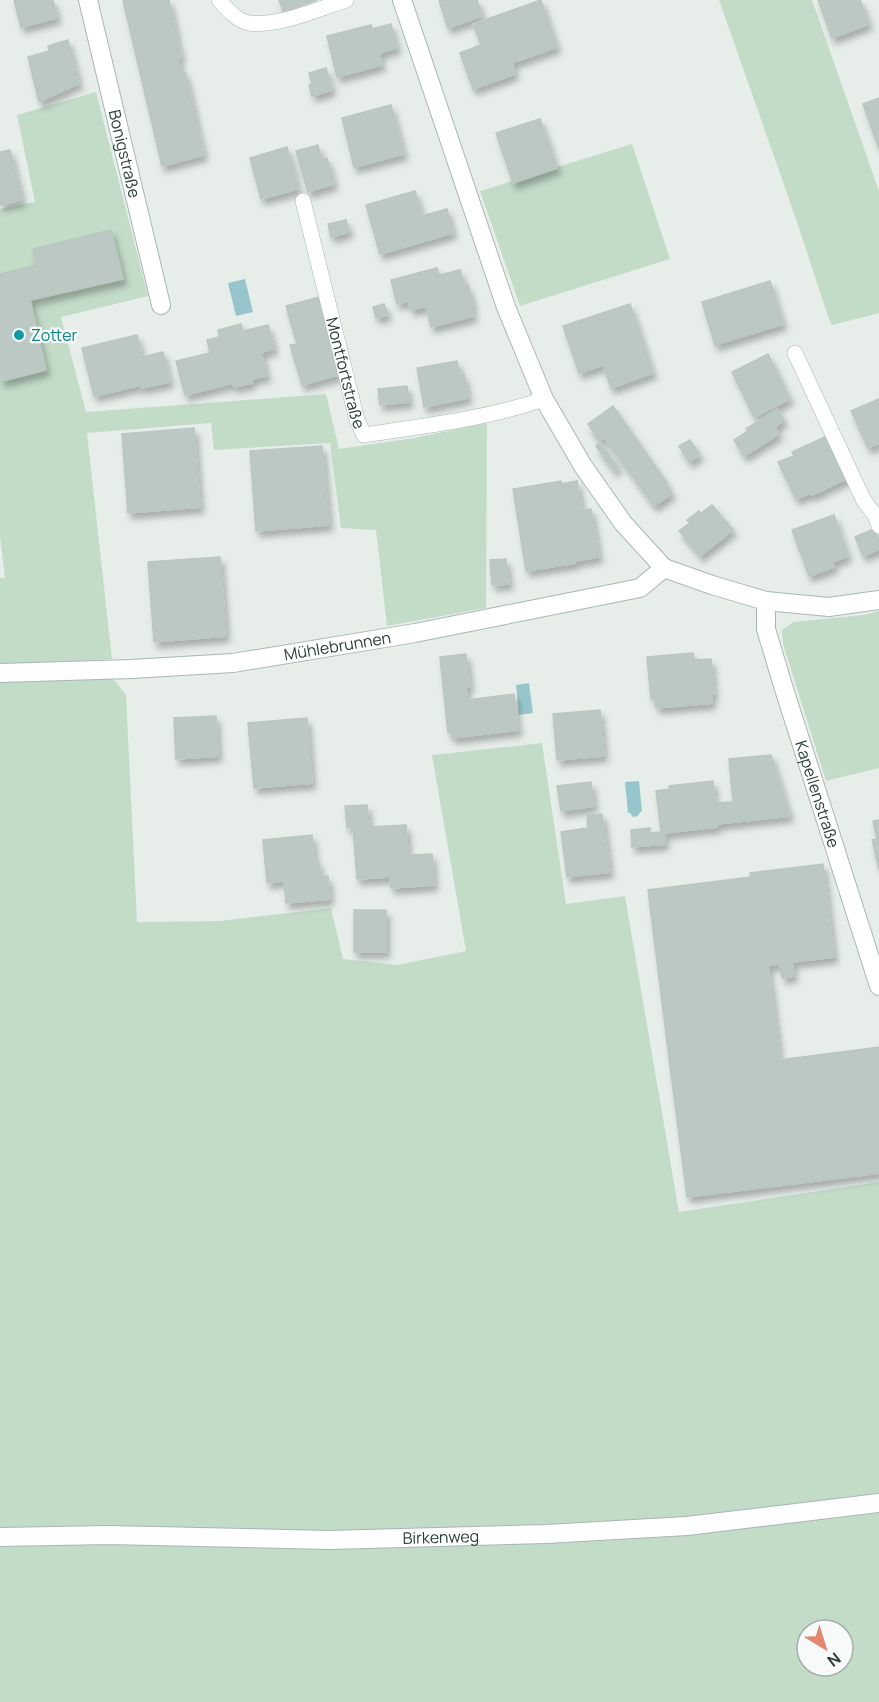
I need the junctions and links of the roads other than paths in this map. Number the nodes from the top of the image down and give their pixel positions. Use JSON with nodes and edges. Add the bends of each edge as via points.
{"nodes":[{"id":1,"x":88,"y":0,"type":"edge"},
{"id":2,"x":219,"y":0,"type":"edge"},
{"id":3,"x":346,"y":0,"type":"edge"},
{"id":4,"x":402,"y":0,"type":"edge"},
{"id":5,"x":303,"y":201,"type":"dead end"},
{"id":6,"x":161,"y":305,"type":"dead end"},
{"id":7,"x":795,"y":353,"type":"dead end"},
{"id":8,"x":544,"y":399,"type":"junction"},
{"id":9,"x":879,"y":526,"type":"edge"},
{"id":10,"x":664,"y":568,"type":"junction"},
{"id":11,"x":879,"y":600,"type":"edge"},
{"id":12,"x":766,"y":601,"type":"junction"},
{"id":13,"x":0,"y":673,"type":"edge"},
{"id":14,"x":873,"y":950,"type":"edge"},
{"id":15,"x":879,"y":986,"type":"edge"},
{"id":16,"x":879,"y":1503,"type":"edge"},
{"id":17,"x":0,"y":1537,"type":"edge"}],
"edges":[{"from":1,"to":6,"type":"street","name":"Bonigstraße"},
{"from":2,"to":3,"type":"lane","via":[[247,23],[279,22]]},
{"from":4,"to":8,"type":"street","via":[[506,307]]},
{"from":5,"to":8,"type":"lane","name":"Montfortstraße","via":[[364,435],[519,408]]},
{"from":7,"to":9,"type":"lane"},
{"from":8,"to":10,"type":"street","via":[[582,466],[623,523]]},
{"from":10,"to":12,"type":"street"},
{"from":10,"to":13,"type":"street","name":"Mühlebrunnen","via":[[640,588],[415,633],[233,663]]},
{"from":11,"to":12,"type":"street","via":[[829,607]]},
{"from":12,"to":14,"type":"street","name":"Kapellenstraße","via":[[766,629],[784,689]]},
{"from":14,"to":15,"type":"street","name":"Kapellenstraße"},
{"from":16,"to":17,"type":"street","name":"Birkenweg","via":[[687,1526],[546,1534],[330,1540]]}]}
